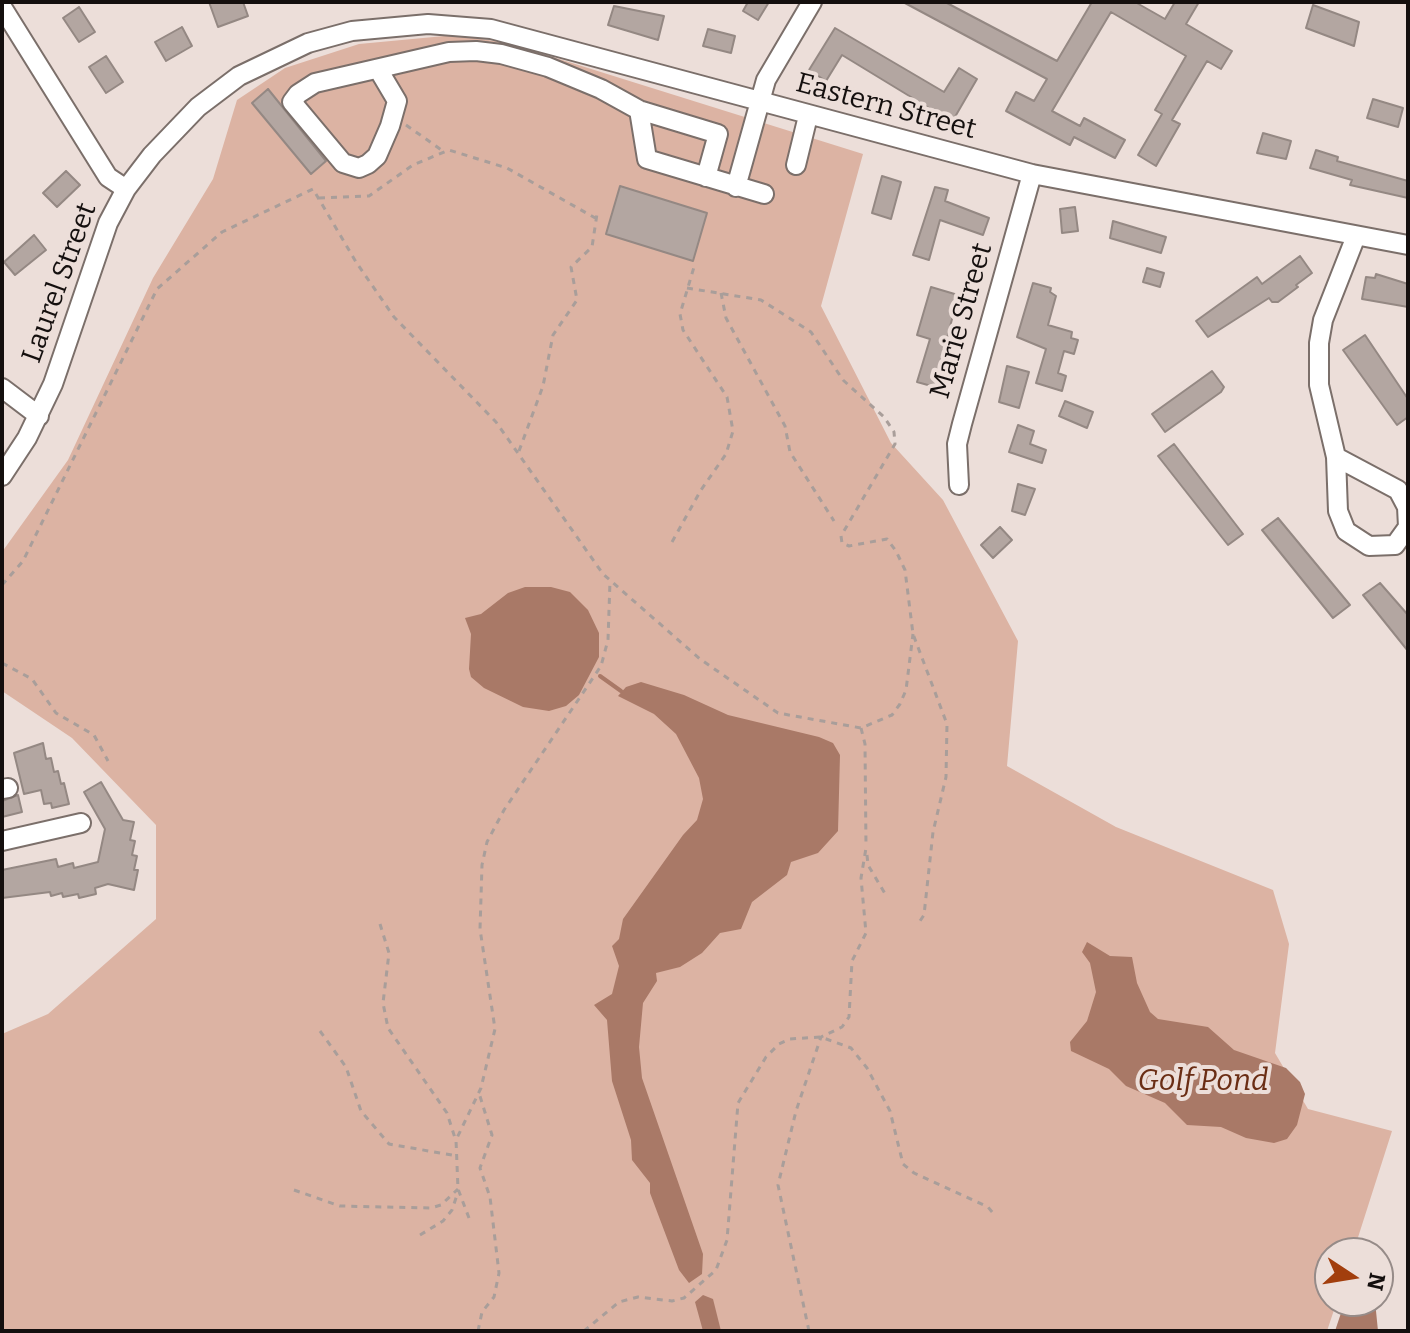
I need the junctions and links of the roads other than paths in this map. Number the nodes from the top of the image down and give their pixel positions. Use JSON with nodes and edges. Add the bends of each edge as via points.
{"nodes":[{"id":1,"x":812,"y":2,"type":"edge"},
{"id":2,"x":2,"y":7,"type":"edge"},
{"id":3,"x":352,"y":31,"type":"joint"},
{"id":4,"x":378,"y":69,"type":"junction"},
{"id":5,"x":759,"y":102,"type":"junction"},
{"id":6,"x":639,"y":110,"type":"junction"},
{"id":7,"x":808,"y":116,"type":"junction"},
{"id":8,"x":796,"y":165,"type":"dead end"},
{"id":9,"x":1032,"y":174,"type":"junction"},
{"id":10,"x":706,"y":177,"type":"junction"},
{"id":11,"x":736,"y":187,"type":"junction"},
{"id":12,"x":126,"y":189,"type":"junction"},
{"id":13,"x":764,"y":194,"type":"dead end"},
{"id":14,"x":1356,"y":236,"type":"junction"},
{"id":15,"x":1408,"y":245,"type":"edge"},
{"id":16,"x":2,"y":388,"type":"edge"},
{"id":17,"x":39,"y":416,"type":"junction"},
{"id":18,"x":1336,"y":457,"type":"junction"},
{"id":19,"x":2,"y":476,"type":"edge"},
{"id":20,"x":959,"y":485,"type":"dead end"},
{"id":21,"x":81,"y":823,"type":"dead end"},
{"id":22,"x":2,"y":841,"type":"edge"}],
"edges":[{"from":1,"to":5,"type":"street","via":[[766,80]]},
{"from":2,"to":12,"type":"street","via":[[108,177]]},
{"from":3,"to":5,"type":"street","name":"Eastern Street","via":[[416,24],[491,29]]},
{"from":3,"to":12,"type":"street","name":"Laurel Street","via":[[283,53],[228,84],[175,128]]},
{"from":4,"to":4,"type":"street","via":[[315,83],[292,102],[343,163],[359,168],[377,156],[397,101]]},
{"from":4,"to":6,"type":"street","via":[[449,52],[501,54],[548,67]]},
{"from":5,"to":7,"type":"street","name":"Eastern Street"},
{"from":5,"to":11,"type":"street"},
{"from":6,"to":10,"type":"street","via":[[647,159]]},
{"from":6,"to":10,"type":"street","via":[[718,134]]},
{"from":7,"to":8,"type":"street"},
{"from":7,"to":9,"type":"street","name":"Eastern Street"},
{"from":9,"to":14,"type":"street","name":"Eastern Street"},
{"from":9,"to":20,"type":"street","name":"Marie Street","via":[[957,444]]},
{"from":10,"to":11,"type":"street"},
{"from":11,"to":13,"type":"street"},
{"from":12,"to":17,"type":"street","name":"Laurel Street","via":[[98,249]]},
{"from":14,"to":15,"type":"street","name":"Eastern Street"},
{"from":14,"to":18,"type":"street","via":[[1331,293],[1319,343],[1320,400]]},
{"from":16,"to":17,"type":"street"},
{"from":17,"to":19,"type":"street","name":"Laurel Street"},
{"from":18,"to":18,"type":"street","via":[[1338,511],[1346,531],[1369,546],[1395,545],[1408,527],[1407,507],[1398,490]]},
{"from":21,"to":22,"type":"street"}]}
